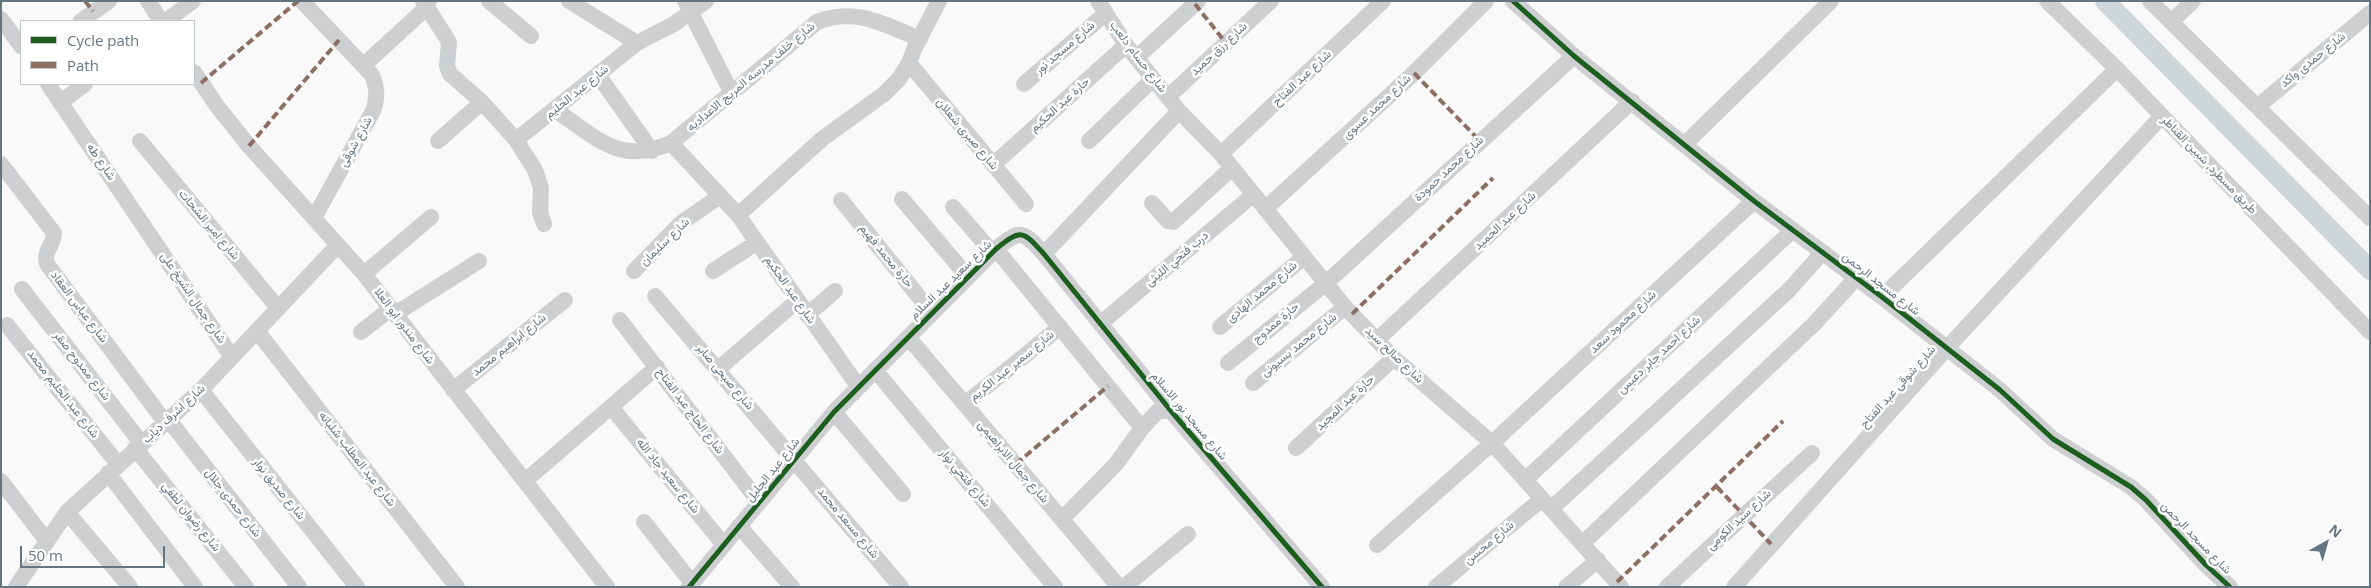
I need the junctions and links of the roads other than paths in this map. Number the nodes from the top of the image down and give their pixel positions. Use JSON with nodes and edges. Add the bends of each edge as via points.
{"nodes":[{"id":1,"x":109,"y":1,"type":"edge"},
{"id":2,"x":148,"y":1,"type":"edge"},
{"id":3,"x":193,"y":1,"type":"edge"},
{"id":4,"x":302,"y":1,"type":"edge"},
{"id":5,"x":489,"y":1,"type":"edge"},
{"id":6,"x":569,"y":1,"type":"edge"},
{"id":7,"x":706,"y":1,"type":"edge"},
{"id":8,"x":938,"y":1,"type":"edge"},
{"id":9,"x":1198,"y":1,"type":"edge"},
{"id":10,"x":1271,"y":1,"type":"edge"},
{"id":11,"x":1383,"y":1,"type":"edge"},
{"id":12,"x":1486,"y":1,"type":"edge"},
{"id":13,"x":1513,"y":1,"type":"edge"},
{"id":14,"x":1831,"y":1,"type":"edge"},
{"id":15,"x":2047,"y":1,"type":"edge"},
{"id":16,"x":2150,"y":1,"type":"edge"},
{"id":17,"x":2193,"y":1,"type":"edge"},
{"id":18,"x":426,"y":3,"type":"edge"},
{"id":19,"x":689,"y":7,"type":"edge"},
{"id":20,"x":1102,"y":7,"type":"edge"},
{"id":21,"x":858,"y":9,"type":"edge"},
{"id":22,"x":2370,"y":13,"type":"edge"},
{"id":23,"x":1,"y":19,"type":"edge"},
{"id":24,"x":82,"y":20,"type":"edge"},
{"id":25,"x":160,"y":20,"type":"edge"},
{"id":26,"x":167,"y":20,"type":"edge"},
{"id":27,"x":2171,"y":22,"type":"junction"},
{"id":28,"x":531,"y":36,"type":"dead end"},
{"id":29,"x":920,"y":39,"type":"junction"},
{"id":30,"x":637,"y":43,"type":"junction"},
{"id":31,"x":20,"y":45,"type":"edge"},
{"id":32,"x":1131,"y":52,"type":"junction"},
{"id":33,"x":1574,"y":56,"type":"junction"},
{"id":34,"x":909,"y":63,"type":"junction"},
{"id":35,"x":364,"y":65,"type":"junction"},
{"id":36,"x":2117,"y":69,"type":"junction"},
{"id":37,"x":195,"y":73,"type":"edge"},
{"id":38,"x":598,"y":74,"type":"junction"},
{"id":39,"x":1153,"y":79,"type":"junction"},
{"id":40,"x":1024,"y":84,"type":"dead end"},
{"id":41,"x":49,"y":85,"type":"edge"},
{"id":42,"x":84,"y":85,"type":"edge"},
{"id":43,"x":732,"y":94,"type":"junction"},
{"id":44,"x":1168,"y":97,"type":"junction"},
{"id":45,"x":1632,"y":101,"type":"junction"},
{"id":46,"x":61,"y":102,"type":"junction"},
{"id":47,"x":482,"y":102,"type":"junction"},
{"id":48,"x":2257,"y":107,"type":"junction"},
{"id":49,"x":555,"y":110,"type":"junction"},
{"id":50,"x":1179,"y":111,"type":"junction"},
{"id":51,"x":2162,"y":116,"type":"junction"},
{"id":52,"x":516,"y":140,"type":"junction"},
{"id":53,"x":140,"y":141,"type":"dead end"},
{"id":54,"x":438,"y":141,"type":"dead end"},
{"id":55,"x":1089,"y":141,"type":"dead end"},
{"id":56,"x":671,"y":143,"type":"junction"},
{"id":57,"x":1685,"y":144,"type":"junction"},
{"id":58,"x":652,"y":151,"type":"junction"},
{"id":59,"x":1221,"y":154,"type":"junction"},
{"id":60,"x":1,"y":164,"type":"edge"},
{"id":61,"x":993,"y":165,"type":"junction"},
{"id":62,"x":1232,"y":168,"type":"junction"},
{"id":63,"x":1254,"y":195,"type":"junction"},
{"id":64,"x":720,"y":196,"type":"junction"},
{"id":65,"x":902,"y":199,"type":"dead end"},
{"id":66,"x":841,"y":200,"type":"dead end"},
{"id":67,"x":1754,"y":201,"type":"junction"},
{"id":68,"x":1152,"y":203,"type":"dead end"},
{"id":69,"x":1026,"y":204,"type":"dead end"},
{"id":70,"x":953,"y":207,"type":"dead end"},
{"id":71,"x":1265,"y":209,"type":"junction"},
{"id":72,"x":738,"y":215,"type":"junction"},
{"id":73,"x":431,"y":217,"type":"dead end"},
{"id":74,"x":314,"y":218,"type":"junction"},
{"id":75,"x":2370,"y":218,"type":"edge"},
{"id":76,"x":544,"y":224,"type":"dead end"},
{"id":77,"x":1793,"y":230,"type":"junction"},
{"id":78,"x":154,"y":240,"type":"joint"},
{"id":79,"x":756,"y":243,"type":"junction"},
{"id":80,"x":338,"y":245,"type":"junction"},
{"id":81,"x":994,"y":251,"type":"junction"},
{"id":82,"x":1823,"y":252,"type":"junction"},
{"id":83,"x":1044,"y":254,"type":"junction"},
{"id":84,"x":1304,"y":257,"type":"junction"},
{"id":85,"x":479,"y":260,"type":"dead end"},
{"id":86,"x":634,"y":272,"type":"dead end"},
{"id":87,"x":713,"y":272,"type":"dead end"},
{"id":88,"x":364,"y":274,"type":"junction"},
{"id":89,"x":968,"y":277,"type":"junction"},
{"id":90,"x":1857,"y":277,"type":"junction"},
{"id":91,"x":1325,"y":284,"type":"junction"},
{"id":92,"x":22,"y":289,"type":"dead end"},
{"id":93,"x":835,"y":291,"type":"dead end"},
{"id":94,"x":655,"y":296,"type":"dead end"},
{"id":95,"x":1882,"y":296,"type":"junction"},
{"id":96,"x":565,"y":300,"type":"dead end"},
{"id":97,"x":797,"y":302,"type":"junction"},
{"id":98,"x":1345,"y":307,"type":"junction"},
{"id":99,"x":278,"y":308,"type":"junction"},
{"id":100,"x":392,"y":312,"type":"junction"},
{"id":101,"x":932,"y":313,"type":"junction"},
{"id":102,"x":807,"y":315,"type":"junction"},
{"id":103,"x":620,"y":320,"type":"dead end"},
{"id":104,"x":1100,"y":323,"type":"junction"},
{"id":105,"x":8,"y":324,"type":"dead end"},
{"id":106,"x":1060,"y":327,"type":"junction"},
{"id":107,"x":1220,"y":327,"type":"dead end"},
{"id":108,"x":257,"y":330,"type":"junction"},
{"id":109,"x":361,"y":332,"type":"dead end"},
{"id":110,"x":2370,"y":332,"type":"edge"},
{"id":111,"x":908,"y":336,"type":"junction"},
{"id":112,"x":1377,"y":340,"type":"junction"},
{"id":113,"x":1947,"y":348,"type":"junction"},
{"id":114,"x":232,"y":357,"type":"junction"},
{"id":115,"x":1394,"y":358,"type":"junction"},
{"id":116,"x":1228,"y":363,"type":"dead end"},
{"id":117,"x":657,"y":367,"type":"junction"},
{"id":118,"x":718,"y":369,"type":"junction"},
{"id":119,"x":875,"y":370,"type":"junction"},
{"id":120,"x":1253,"y":382,"type":"dead end"},
{"id":121,"x":858,"y":386,"type":"junction"},
{"id":122,"x":201,"y":390,"type":"junction"},
{"id":123,"x":453,"y":390,"type":"junction"},
{"id":124,"x":965,"y":404,"type":"junction"},
{"id":125,"x":611,"y":407,"type":"junction"},
{"id":126,"x":1171,"y":411,"type":"junction"},
{"id":127,"x":834,"y":412,"type":"junction"},
{"id":128,"x":166,"y":420,"type":"junction"},
{"id":129,"x":1142,"y":428,"type":"junction"},
{"id":130,"x":1492,"y":443,"type":"junction"},
{"id":131,"x":139,"y":446,"type":"junction"},
{"id":132,"x":1296,"y":448,"type":"dead end"},
{"id":133,"x":1812,"y":453,"type":"dead end"},
{"id":134,"x":794,"y":459,"type":"junction"},
{"id":135,"x":113,"y":469,"type":"junction"},
{"id":136,"x":1525,"y":480,"type":"junction"},
{"id":137,"x":1,"y":481,"type":"edge"},
{"id":138,"x":525,"y":482,"type":"junction"},
{"id":139,"x":903,"y":494,"type":"dead end"},
{"id":140,"x":759,"y":502,"type":"junction"},
{"id":141,"x":1547,"y":504,"type":"junction"},
{"id":142,"x":67,"y":512,"type":"junction"},
{"id":143,"x":1062,"y":519,"type":"junction"},
{"id":144,"x":644,"y":522,"type":"dead end"},
{"id":145,"x":739,"y":526,"type":"junction"},
{"id":146,"x":1188,"y":534,"type":"dead end"},
{"id":147,"x":46,"y":540,"type":"junction"},
{"id":148,"x":1582,"y":543,"type":"junction"},
{"id":149,"x":724,"y":545,"type":"junction"},
{"id":150,"x":1377,"y":545,"type":"dead end"},
{"id":151,"x":1598,"y":560,"type":"junction"},
{"id":152,"x":691,"y":585,"type":"edge"},
{"id":153,"x":16,"y":587,"type":"edge"},
{"id":154,"x":130,"y":587,"type":"edge"},
{"id":155,"x":196,"y":587,"type":"edge"},
{"id":156,"x":246,"y":587,"type":"edge"},
{"id":157,"x":299,"y":587,"type":"edge"},
{"id":158,"x":357,"y":587,"type":"edge"},
{"id":159,"x":457,"y":587,"type":"edge"},
{"id":160,"x":607,"y":587,"type":"edge"},
{"id":161,"x":792,"y":587,"type":"edge"},
{"id":162,"x":901,"y":587,"type":"edge"},
{"id":163,"x":1055,"y":587,"type":"edge"},
{"id":164,"x":1119,"y":587,"type":"edge"},
{"id":165,"x":1124,"y":587,"type":"edge"},
{"id":166,"x":1322,"y":587,"type":"edge"},
{"id":167,"x":1436,"y":587,"type":"edge"},
{"id":168,"x":1566,"y":587,"type":"edge"},
{"id":169,"x":1621,"y":587,"type":"edge"},
{"id":170,"x":1667,"y":587,"type":"edge"},
{"id":171,"x":1734,"y":587,"type":"edge"},
{"id":172,"x":2230,"y":587,"type":"edge"}],
"edges":[{"from":1,"to":24,"type":"street"},
{"from":2,"to":25,"type":"street"},
{"from":3,"to":26,"type":"street"},
{"from":4,"to":35,"type":"street","name":"شارع شوقى"},
{"from":5,"to":28,"type":"street"},
{"from":6,"to":30,"type":"street"},
{"from":7,"to":19,"type":"street"},
{"from":8,"to":29,"type":"street"},
{"from":9,"to":32,"type":"street","name":"حارة عبد الحكيم"},
{"from":10,"to":44,"type":"street","name":"شارع رزق حميد"},
{"from":11,"to":59,"type":"street","name":"شارع عبد الفتاح"},
{"from":12,"to":71,"type":"street","name":"شارع محمد عسوى","via":[[1414,73]]},
{"from":13,"to":33,"type":"street","name":"شارع مسجد الرحمن"},
{"from":14,"to":57,"type":"street"},
{"from":15,"to":36,"type":"street","name":"طريق مسطرد, شبين القناطر"},
{"from":16,"to":27,"type":"street"},
{"from":17,"to":27,"type":"street"},
{"from":18,"to":35,"type":"street"},
{"from":18,"to":47,"type":"street","via":[[449,42],[450,74]]},
{"from":19,"to":30,"type":"street"},
{"from":19,"to":43,"type":"street"},
{"from":20,"to":32,"type":"street","name":"شارع حسام دلعب"},
{"from":20,"to":40,"type":"street","name":"شارع مسجد نور"},
{"from":21,"to":29,"type":"street","name":"شارع خلف مدرسه المريج الاعداديه"},
{"from":21,"to":43,"type":"street","name":"شارع خلف مدرسه المريج الاعداديه","via":[[817,22]]},
{"from":22,"to":48,"type":"street","name":"شارع حمدى واكد"},
{"from":23,"to":31,"type":"street"},
{"from":27,"to":48,"type":"street"},
{"from":29,"to":34,"type":"street"},
{"from":30,"to":38,"type":"street","name":"شارع عبد الحليم"},
{"from":32,"to":39,"type":"street","name":"شارع حسام دلعب"},
{"from":32,"to":61,"type":"street","name":"حارة عبد الحكيم"},
{"from":33,"to":45,"type":"street","name":"شارع مسجد الرحمن"},
{"from":33,"to":91,"type":"street","name":"شارع محمد حمودة"},
{"from":34,"to":61,"type":"street","name":"شارع صبرى شعلان"},
{"from":34,"to":72,"type":"street","via":[[884,94],[822,138]]},
{"from":35,"to":74,"type":"street","name":"شارع شوقى","via":[[377,86],[377,99]]},
{"from":36,"to":51,"type":"street","name":"طريق مسطرد, شبين القناطر"},
{"from":36,"to":95,"type":"street"},
{"from":37,"to":74,"type":"street","name":"شارع مندور ابو العلا","via":[[249,146]]},
{"from":38,"to":49,"type":"street","name":"شارع عبد الحليم"},
{"from":38,"to":58,"type":"street"},
{"from":39,"to":44,"type":"street","name":"شارع حسام دلعب"},
{"from":39,"to":55,"type":"street"},
{"from":41,"to":46,"type":"street","name":"شارع طه"},
{"from":42,"to":46,"type":"street"},
{"from":43,"to":56,"type":"street","name":"شارع خلف مدرسه المريج الاعداديه"},
{"from":44,"to":50,"type":"street","name":"شارع حسام دلعب"},
{"from":45,"to":57,"type":"street","name":"شارع مسجد الرحمن"},
{"from":45,"to":112,"type":"street","name":"شارع عبد الحميد"},
{"from":46,"to":78,"type":"street","name":"شارع طه"},
{"from":47,"to":52,"type":"street"},
{"from":47,"to":54,"type":"street"},
{"from":48,"to":75,"type":"street"},
{"from":49,"to":52,"type":"street","name":"شارع عبد الحليم"},
{"from":49,"to":58,"type":"street","via":[[607,145],[623,150]]},
{"from":50,"to":59,"type":"street","name":"شارع صالح سيد"},
{"from":50,"to":83,"type":"street"},
{"from":51,"to":110,"type":"street","name":"طريق مسطرد, شبين القناطر"},
{"from":51,"to":113,"type":"street","name":"شارع شوقى عبد الفتاح"},
{"from":52,"to":76,"type":"street","via":[[535,170],[541,188],[540,212]]},
{"from":53,"to":99,"type":"street","name":"شارع امير الشحات"},
{"from":56,"to":58,"type":"street","name":"شارع خلف مدرسه المريج الاعداديه"},
{"from":56,"to":64,"type":"street","name":"شارع عبد الحكيم"},
{"from":57,"to":67,"type":"street","name":"شارع مسجد الرحمن"},
{"from":59,"to":62,"type":"street","name":"شارع صالح سيد"},
{"from":60,"to":128,"type":"street","name":"شارع عباس العقاد","via":[[54,233],[47,250],[47,264]]},
{"from":61,"to":69,"type":"street","name":"شارع صبرى شعلان"},
{"from":62,"to":63,"type":"street","name":"شارع صالح سيد"},
{"from":62,"to":68,"type":"street","via":[[1173,222],[1168,221]]},
{"from":63,"to":71,"type":"street","name":"شارع صالح سيد"},
{"from":63,"to":104,"type":"street","name":"درب فتحي الليثى"},
{"from":64,"to":72,"type":"street","name":"شارع عبد الحكيم"},
{"from":64,"to":86,"type":"street","name":"شارع سليمان","via":[[681,223]]},
{"from":65,"to":89,"type":"street"},
{"from":66,"to":101,"type":"street","name":"حارة محمد فهيم"},
{"from":67,"to":77,"type":"street","name":"شارع مسجد الرحمن"},
{"from":67,"to":130,"type":"street","name":"شارع محمود سعد"},
{"from":70,"to":81,"type":"street"},
{"from":71,"to":84,"type":"street","name":"شارع صالح سيد"},
{"from":72,"to":79,"type":"street","name":"شارع عبد الحكيم"},
{"from":73,"to":88,"type":"street"},
{"from":74,"to":80,"type":"street","name":"شارع مندور ابو العلا"},
{"from":77,"to":82,"type":"street","name":"شارع مسجد الرحمن"},
{"from":77,"to":136,"type":"street","name":"شارع احمد جابر دعبس"},
{"from":78,"to":114,"type":"street","name":"شارع جمال الشيخ على"},
{"from":79,"to":87,"type":"street"},
{"from":79,"to":97,"type":"street","name":"شارع عبد الحكيم"},
{"from":80,"to":88,"type":"street","name":"شارع مندور ابو العلا"},
{"from":80,"to":99,"type":"street","name":"شارع اشرف دياب"},
{"from":81,"to":83,"type":"street","name":"شارع سعيد عبد السلام","via":[[1020,233],[1025,234]]},
{"from":81,"to":89,"type":"street","name":"شارع سعيد عبد السلام"},
{"from":81,"to":106,"type":"street"},
{"from":82,"to":90,"type":"street","name":"شارع مسجد الرحمن"},
{"from":82,"to":141,"type":"street","name":"شارع محسن","via":[[1789,290]]},
{"from":83,"to":104,"type":"street","name":"شارع مسجد نور الاسلام"},
{"from":84,"to":91,"type":"street","name":"شارع صالح سيد"},
{"from":84,"to":107,"type":"street","name":"شارع محمد الهادى"},
{"from":85,"to":100,"type":"street"},
{"from":88,"to":100,"type":"street","name":"شارع مندور ابو العلا"},
{"from":89,"to":101,"type":"street","name":"شارع سعيد عبد السلام"},
{"from":90,"to":95,"type":"street","name":"شارع مسجد الرحمن"},
{"from":90,"to":148,"type":"street","via":[[1814,324]]},
{"from":91,"to":98,"type":"street","name":"شارع صالح سيد"},
{"from":91,"to":116,"type":"street","name":"حارة ممدوح"},
{"from":92,"to":131,"type":"street","name":"شارع ممدوح صقر"},
{"from":93,"to":102,"type":"street"},
{"from":94,"to":118,"type":"street","name":"شارع صبحى صابر"},
{"from":95,"to":113,"type":"street","name":"شارع مسجد الرحمن"},
{"from":96,"to":123,"type":"street","name":"شارع ابراهيم محمد"},
{"from":97,"to":102,"type":"street","name":"شارع عبد الحكيم"},
{"from":97,"to":118,"type":"street"},
{"from":98,"to":112,"type":"street","name":"شارع صالح سيد"},
{"from":98,"to":120,"type":"street","name":"شارع محمد بسيونى"},
{"from":99,"to":108,"type":"street","name":"شارع اشرف دياب"},
{"from":100,"to":109,"type":"street"},
{"from":100,"to":123,"type":"street","name":"شارع مندور ابو العلا"},
{"from":101,"to":111,"type":"street","name":"شارع سعيد عبد السلام"},
{"from":102,"to":121,"type":"street","name":"شارع عبد الحكيم"},
{"from":103,"to":117,"type":"street","name":"شارع الحاج عبد الفتاح"},
{"from":104,"to":126,"type":"street","name":"شارع مسجد نور الاسلام"},
{"from":105,"to":135,"type":"street","name":"شارع عبد الحليم محمد"},
{"from":106,"to":124,"type":"street","name":"شارع سمير عبد الكريم"},
{"from":106,"to":129,"type":"street"},
{"from":108,"to":114,"type":"street","name":"شارع اشرف دياب"},
{"from":108,"to":159,"type":"street","name":"شارع عبد المطلب شلبانه"},
{"from":111,"to":119,"type":"street","name":"شارع سعيد عبد السلام"},
{"from":111,"to":124,"type":"street","name":"شارع جمال الابراهيمى"},
{"from":112,"to":115,"type":"street","name":"شارع صالح سيد"},
{"from":113,"to":171,"type":"street","name":"شارع شوقى عبد الفتاح"},
{"from":113,"to":172,"type":"street","name":"شارع مسجد الرحمن","via":[[2000,390],[2053,439],[2114,475],[2146,500]]},
{"from":114,"to":122,"type":"street","name":"شارع اشرف دياب"},
{"from":115,"to":130,"type":"street","name":"شارع صالح سيد"},
{"from":115,"to":132,"type":"street","name":"حارة عبد المجيد"},
{"from":117,"to":125,"type":"street"},
{"from":117,"to":140,"type":"street","name":"شارع الحاج عبد الفتاح"},
{"from":118,"to":134,"type":"street","name":"شارع صبحى صابر"},
{"from":119,"to":121,"type":"street","name":"شارع عبد الجليل"},
{"from":119,"to":163,"type":"street","name":"شارع فتحي نوار"},
{"from":121,"to":127,"type":"street","name":"شارع عبد الجليل"},
{"from":122,"to":128,"type":"street","name":"شارع اشرف دياب"},
{"from":122,"to":158,"type":"street","name":"شارع صديق نوار"},
{"from":123,"to":138,"type":"street","name":"شارع مندور ابو العلا"},
{"from":124,"to":143,"type":"street","name":"شارع جمال الابراهيمى"},
{"from":125,"to":138,"type":"street"},
{"from":125,"to":149,"type":"street","name":"شارع سعيد جاد الله"},
{"from":126,"to":129,"type":"street","via":[[1158,411]]},
{"from":126,"to":166,"type":"street","name":"شارع مسجد نور الاسلام"},
{"from":127,"to":134,"type":"street","name":"شارع عبد الجليل"},
{"from":127,"to":139,"type":"street"},
{"from":128,"to":131,"type":"street","name":"شارع اشرف دياب"},
{"from":128,"to":157,"type":"street","name":"شارع حمدى جلال"},
{"from":129,"to":143,"type":"street","via":[[1116,464]]},
{"from":130,"to":136,"type":"street","name":"شارع صالح سيد"},
{"from":130,"to":150,"type":"street","name":"شارع محمود سعد"},
{"from":131,"to":135,"type":"street","name":"شارع اشرف دياب"},
{"from":131,"to":156,"type":"street","name":"شارع رضوان لطفي"},
{"from":133,"to":170,"type":"street","name":"شارع سيد الكومى"},
{"from":134,"to":140,"type":"street","name":"شارع عبد الجليل"},
{"from":134,"to":162,"type":"street","name":"شارع مسعد محمد"},
{"from":135,"to":142,"type":"street","name":"شارع اشرف دياب"},
{"from":135,"to":155,"type":"street","name":"شارع عبد الحليم محمد"},
{"from":136,"to":141,"type":"street","name":"شارع صالح سيد"},
{"from":137,"to":147,"type":"street"},
{"from":138,"to":160,"type":"street","name":"شارع مندور ابو العلا"},
{"from":140,"to":145,"type":"street","name":"شارع عبد الجليل"},
{"from":141,"to":148,"type":"street","name":"شارع صالح سيد"},
{"from":141,"to":167,"type":"street","name":"شارع محسن"},
{"from":142,"to":147,"type":"street","name":"شارع اشرف دياب"},
{"from":142,"to":154,"type":"street"},
{"from":143,"to":164,"type":"street","name":"شارع جمال الابراهيمى"},
{"from":144,"to":152,"type":"street"},
{"from":145,"to":149,"type":"street","name":"شارع عبد الجليل"},
{"from":145,"to":161,"type":"street"},
{"from":146,"to":165,"type":"street"},
{"from":147,"to":153,"type":"street","name":"شارع اشرف دياب"},
{"from":148,"to":151,"type":"street","name":"شارع صالح سيد"},
{"from":149,"to":152,"type":"street","name":"شارع عبد الجليل"},
{"from":151,"to":168,"type":"street"},
{"from":151,"to":169,"type":"street","name":"شارع صالح سيد"}]}
